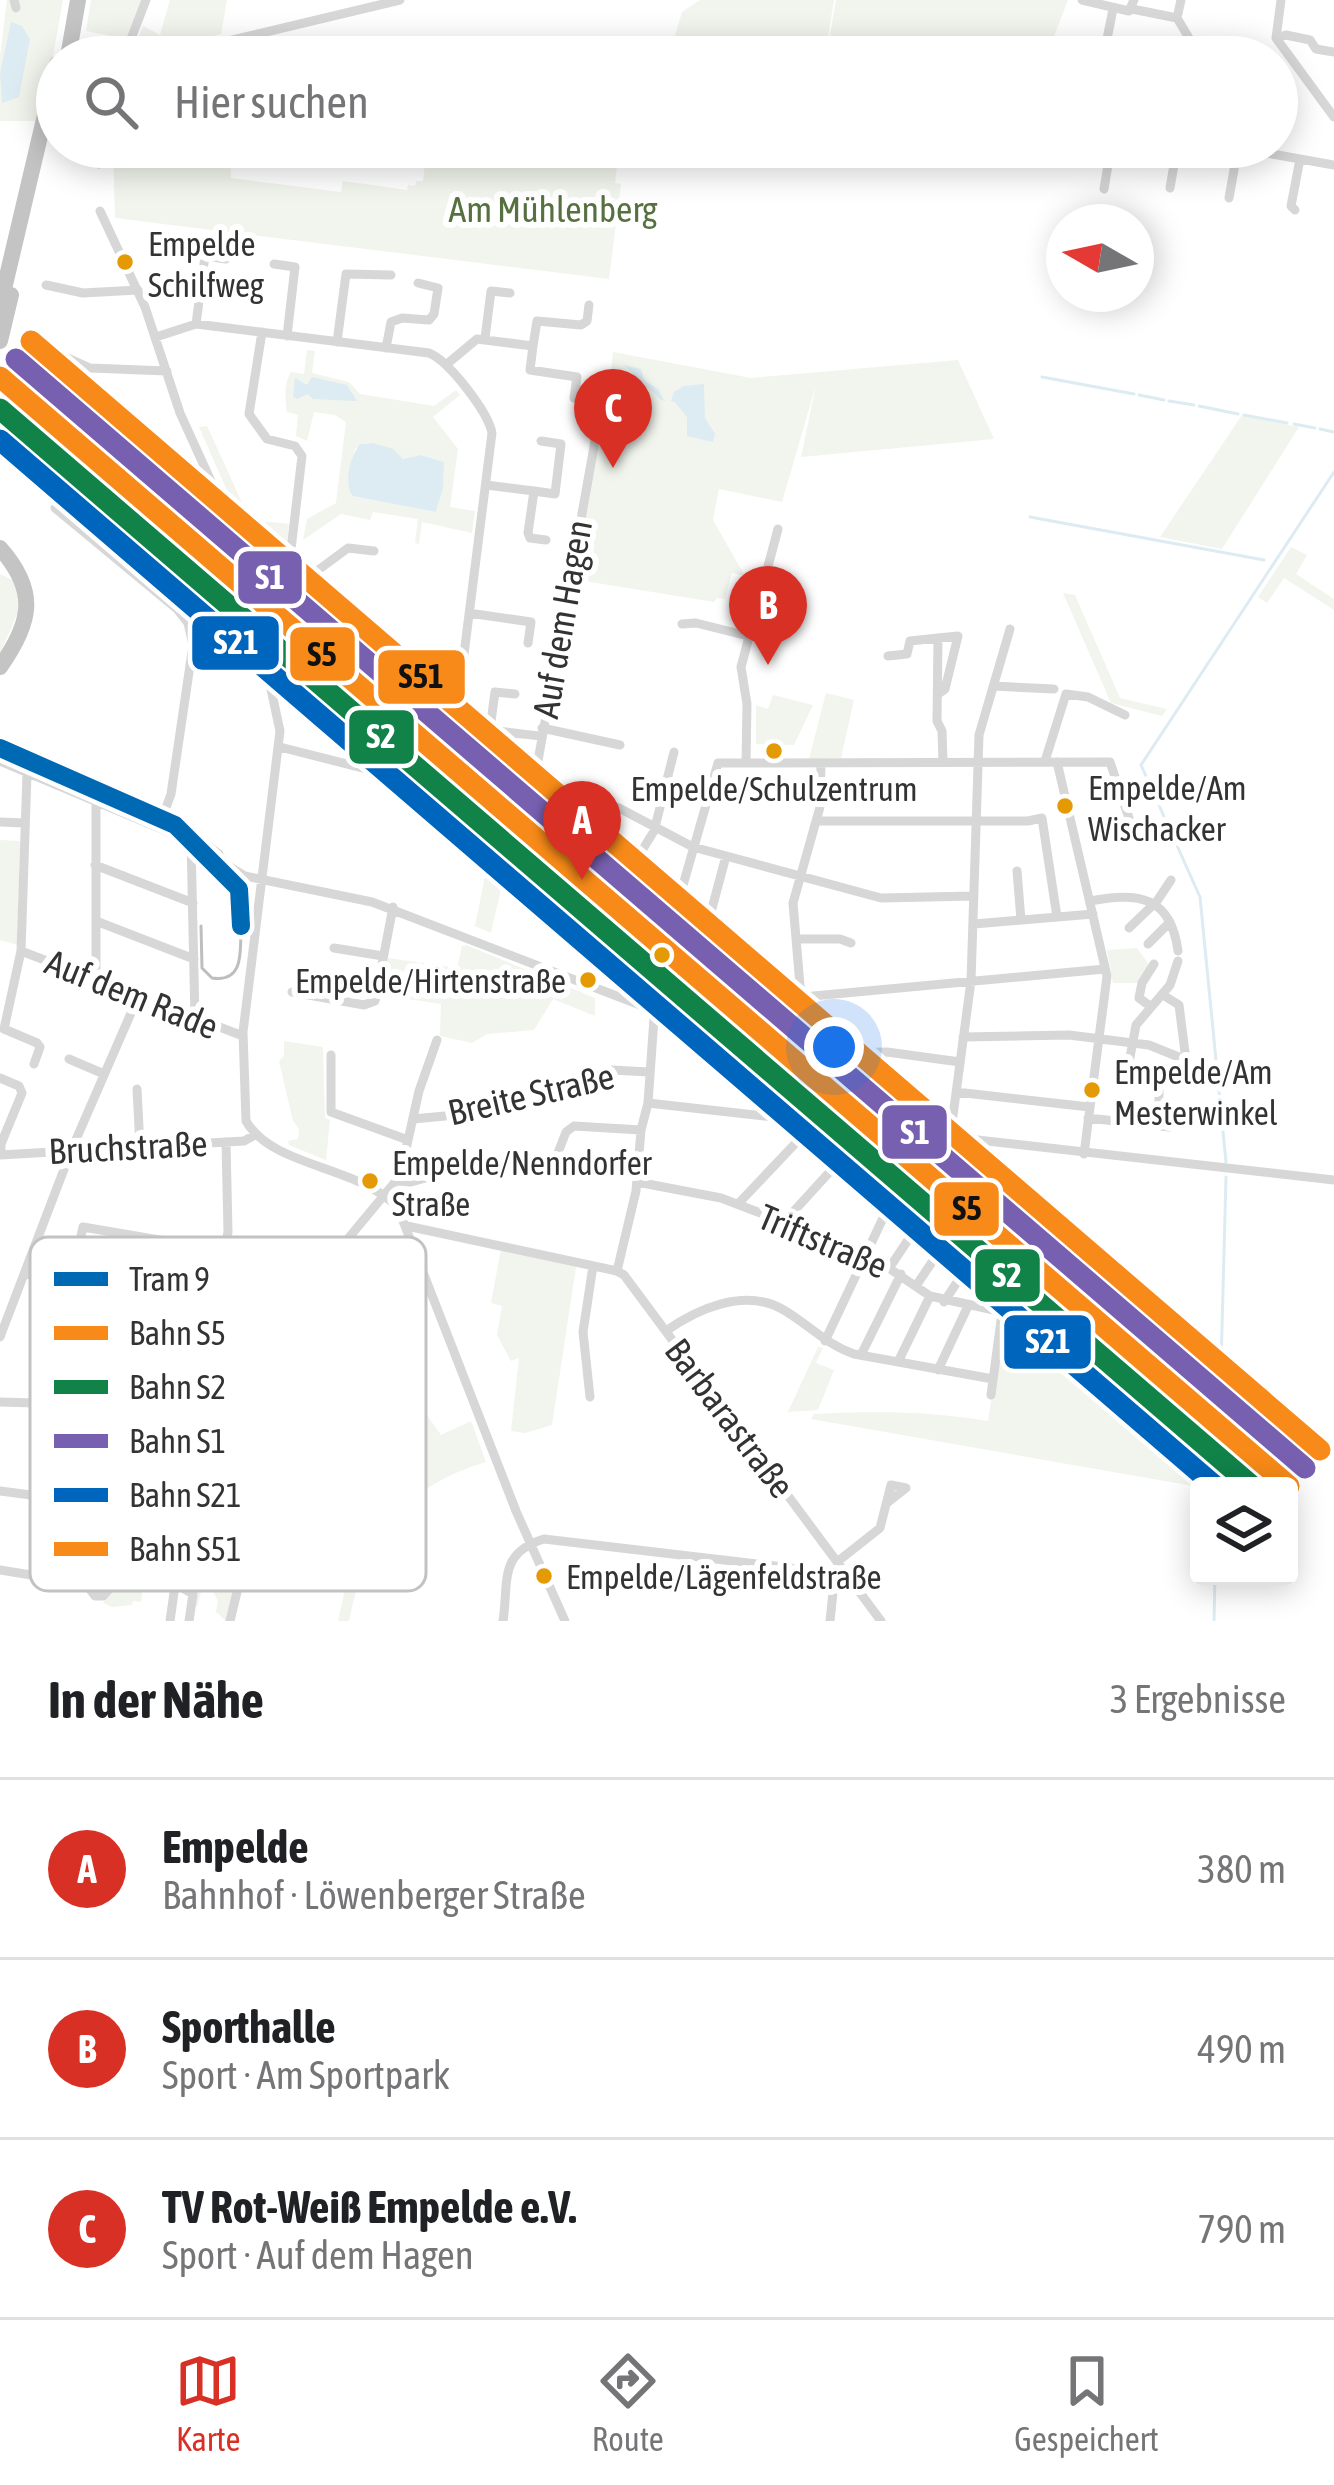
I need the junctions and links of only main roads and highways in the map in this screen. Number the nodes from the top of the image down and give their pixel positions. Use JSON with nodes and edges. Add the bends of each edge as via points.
{"nodes":[{"id":1,"x":68,"y":0,"type":"edge"},
{"id":2,"x":78,"y":0,"type":"edge"},
{"id":3,"x":68,"y":32,"type":"junction"},
{"id":4,"x":67,"y":36,"type":"edge"},
{"id":5,"x":68,"y":36,"type":"edge"},
{"id":6,"x":36,"y":154,"type":"edge"},
{"id":7,"x":42,"y":168,"type":"edge"},
{"id":8,"x":0,"y":306,"type":"edge"},
{"id":9,"x":0,"y":341,"type":"edge"},
{"id":10,"x":0,"y":548,"type":"edge"},
{"id":11,"x":0,"y":567,"type":"edge"},
{"id":12,"x":25,"y":583,"type":"junction"},
{"id":13,"x":0,"y":668,"type":"edge"}],
"edges":[{"from":1,"to":3,"type":"highway"},
{"from":2,"to":3,"type":"highway"},
{"from":3,"to":4,"type":"highway"},
{"from":3,"to":5,"type":"highway"},
{"from":6,"to":8,"type":"highway"},
{"from":7,"to":9,"type":"highway"},
{"from":10,"to":12,"type":"highway"},
{"from":11,"to":12,"type":"highway"},
{"from":12,"to":13,"type":"highway","via":[[26,613]]}]}
